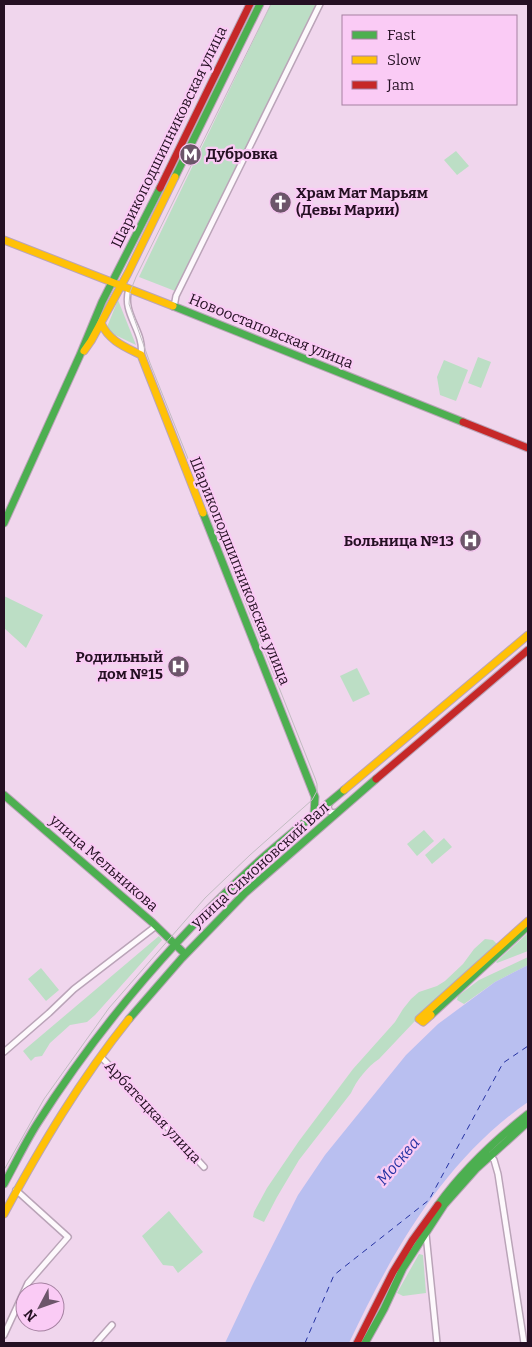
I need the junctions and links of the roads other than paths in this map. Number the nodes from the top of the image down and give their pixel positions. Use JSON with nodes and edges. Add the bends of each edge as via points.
{"nodes":[{"id":1,"x":250,"y":4,"type":"edge"},
{"id":2,"x":260,"y":4,"type":"edge"},
{"id":3,"x":320,"y":4,"type":"edge"},
{"id":4,"x":4,"y":240,"type":"edge"},
{"id":5,"x":112,"y":282,"type":"junction"},
{"id":6,"x":121,"y":286,"type":"junction"},
{"id":7,"x":129,"y":289,"type":"junction"},
{"id":8,"x":174,"y":307,"type":"junction"},
{"id":9,"x":101,"y":323,"type":"junction"},
{"id":10,"x":101,"y":339,"type":"junction"},
{"id":11,"x":80,"y":355,"type":"junction"},
{"id":12,"x":140,"y":355,"type":"junction"},
{"id":13,"x":528,"y":448,"type":"edge"},
{"id":14,"x":4,"y":523,"type":"edge"},
{"id":15,"x":528,"y":635,"type":"edge"},
{"id":16,"x":528,"y":650,"type":"edge"},
{"id":17,"x":391,"y":750,"type":"junction"},
{"id":18,"x":399,"y":759,"type":"junction"},
{"id":19,"x":4,"y":795,"type":"edge"},
{"id":20,"x":315,"y":796,"type":"junction"},
{"id":21,"x":331,"y":802,"type":"junction"},
{"id":22,"x":339,"y":812,"type":"junction"},
{"id":23,"x":314,"y":815,"type":"junction"},
{"id":24,"x":224,"y":894,"type":"junction"},
{"id":25,"x":233,"y":904,"type":"junction"},
{"id":26,"x":528,"y":921,"type":"edge"},
{"id":27,"x":156,"y":926,"type":"junction"},
{"id":28,"x":528,"y":926,"type":"edge"},
{"id":29,"x":175,"y":944,"type":"junction"},
{"id":30,"x":186,"y":954,"type":"junction"},
{"id":31,"x":4,"y":1052,"type":"edge"},
{"id":32,"x":101,"y":1057,"type":"junction"},
{"id":33,"x":78,"y":1066,"type":"junction"},
{"id":34,"x":88,"y":1073,"type":"junction"},
{"id":35,"x":54,"y":1098,"type":"junction"},
{"id":36,"x":66,"y":1106,"type":"junction"},
{"id":37,"x":528,"y":1114,"type":"edge"},
{"id":38,"x":528,"y":1122,"type":"edge"},
{"id":39,"x":488,"y":1154,"type":"junction"},
{"id":40,"x":204,"y":1167,"type":"dead end"},
{"id":41,"x":6,"y":1174,"type":"edge"},
{"id":42,"x":4,"y":1184,"type":"edge"},
{"id":43,"x":16,"y":1190,"type":"junction"},
{"id":44,"x":4,"y":1214,"type":"edge"},
{"id":45,"x":425,"y":1223,"type":"junction"},
{"id":46,"x":426,"y":1232,"type":"junction"},
{"id":47,"x":412,"y":1254,"type":"junction"},
{"id":48,"x":428,"y":1260,"type":"junction"},
{"id":49,"x":112,"y":1325,"type":"dead end"},
{"id":50,"x":4,"y":1334,"type":"edge"},
{"id":51,"x":96,"y":1343,"type":"edge"},
{"id":52,"x":357,"y":1343,"type":"edge"},
{"id":53,"x":365,"y":1343,"type":"edge"},
{"id":54,"x":437,"y":1343,"type":"edge"},
{"id":55,"x":524,"y":1343,"type":"edge"}],
"edges":[{"from":1,"to":5,"type":"main road","name":"Шарикоподшипниковская улица"},
{"from":2,"to":6,"type":"main road","name":"Шарикоподшипниковская улица"},
{"from":3,"to":8,"type":"street","via":[[176,296]]},
{"from":4,"to":5,"type":"main road","name":"Новоостаповская улица"},
{"from":5,"to":6,"type":"main road","name":"Новоостаповская улица"},
{"from":5,"to":11,"type":"main road","name":"Шарикоподшипниковская улица"},
{"from":6,"to":7,"type":"main road","name":"Новоостаповская улица"},
{"from":6,"to":9,"type":"main road","name":"Шарикоподшипниковская улица"},
{"from":7,"to":8,"type":"main road","name":"Новоостаповская улица"},
{"from":7,"to":12,"type":"street","name":"Шарикоподшипниковская улица","via":[[127,304],[140,341]]},
{"from":8,"to":13,"type":"main road","name":"Новоостаповская улица"},
{"from":9,"to":10,"type":"main road"},
{"from":9,"to":10,"type":"main road","name":"Шарикоподшипниковская улица"},
{"from":10,"to":11,"type":"main road","name":"Шарикоподшипниковская улица"},
{"from":10,"to":12,"type":"main road"},
{"from":11,"to":14,"type":"main road"},
{"from":12,"to":20,"type":"main road","name":"Шарикоподшипниковская улица"},
{"from":15,"to":17,"type":"main road","name":"улица Симоновский Вал"},
{"from":16,"to":18,"type":"main road","name":"улица Симоновский Вал"},
{"from":17,"to":18,"type":"main road","via":[[400,750]]},
{"from":17,"to":21,"type":"main road","name":"улица Симоновский Вал"},
{"from":18,"to":22,"type":"main road","name":"улица Симоновский Вал"},
{"from":19,"to":27,"type":"main road","name":"улица Мельникова"},
{"from":20,"to":21,"type":"main road"},
{"from":20,"to":23,"type":"main road"},
{"from":21,"to":22,"type":"street","via":[[329,811]]},
{"from":21,"to":23,"type":"main road","name":"улица Симоновский Вал"},
{"from":22,"to":25,"type":"main road","name":"улица Симоновский Вал"},
{"from":23,"to":24,"type":"main road","name":"улица Симоновский Вал"},
{"from":24,"to":25,"type":"main road","via":[[223,904]]},
{"from":24,"to":29,"type":"main road","name":"улица Симоновский Вал"},
{"from":25,"to":30,"type":"main road","name":"улица Симоновский Вал"},
{"from":26,"to":28,"type":"main road","via":[[421,1021]]},
{"from":27,"to":29,"type":"main road","name":"улица Мельникова"},
{"from":27,"to":31,"type":"street","via":[[74,989]]},
{"from":29,"to":30,"type":"main road","name":"улица Мельникова"},
{"from":29,"to":33,"type":"main road","name":"улица Симоновский Вал","via":[[121,1007]]},
{"from":30,"to":32,"type":"main road","name":"улица Симоновский Вал","via":[[131,1015]]},
{"from":32,"to":34,"type":"main road","name":"улица Симоновский Вал"},
{"from":32,"to":40,"type":"street","name":"Арбатецкая улица"},
{"from":33,"to":34,"type":"street","via":[[76,1071],[79,1075]]},
{"from":33,"to":35,"type":"main road","name":"улица Симоновский Вал"},
{"from":34,"to":36,"type":"main road","name":"улица Симоновский Вал"},
{"from":35,"to":36,"type":"street","via":[[60,1094],[66,1096]]},
{"from":35,"to":41,"type":"main road","name":"улица Симоновский Вал"},
{"from":36,"to":43,"type":"main road","name":"улица Симоновский Вал"},
{"from":37,"to":39,"type":"main road"},
{"from":38,"to":39,"type":"main road"},
{"from":39,"to":45,"type":"main road","via":[[459,1177]]},
{"from":39,"to":46,"type":"main road","via":[[444,1205]]},
{"from":39,"to":55,"type":"street","via":[[494,1160],[498,1174]]},
{"from":41,"to":42,"type":"main road","name":"улица Симоновский Вал"},
{"from":43,"to":44,"type":"main road","name":"улица Симоновский Вал"},
{"from":43,"to":50,"type":"street","via":[[68,1237],[28,1283]]},
{"from":45,"to":46,"type":"street"},
{"from":45,"to":52,"type":"main road","via":[[398,1263]]},
{"from":46,"to":47,"type":"main road"},
{"from":46,"to":48,"type":"street"},
{"from":47,"to":48,"type":"street","via":[[418,1249],[423,1250]]},
{"from":47,"to":53,"type":"main road"},
{"from":48,"to":54,"type":"street"},
{"from":49,"to":51,"type":"street"}]}
